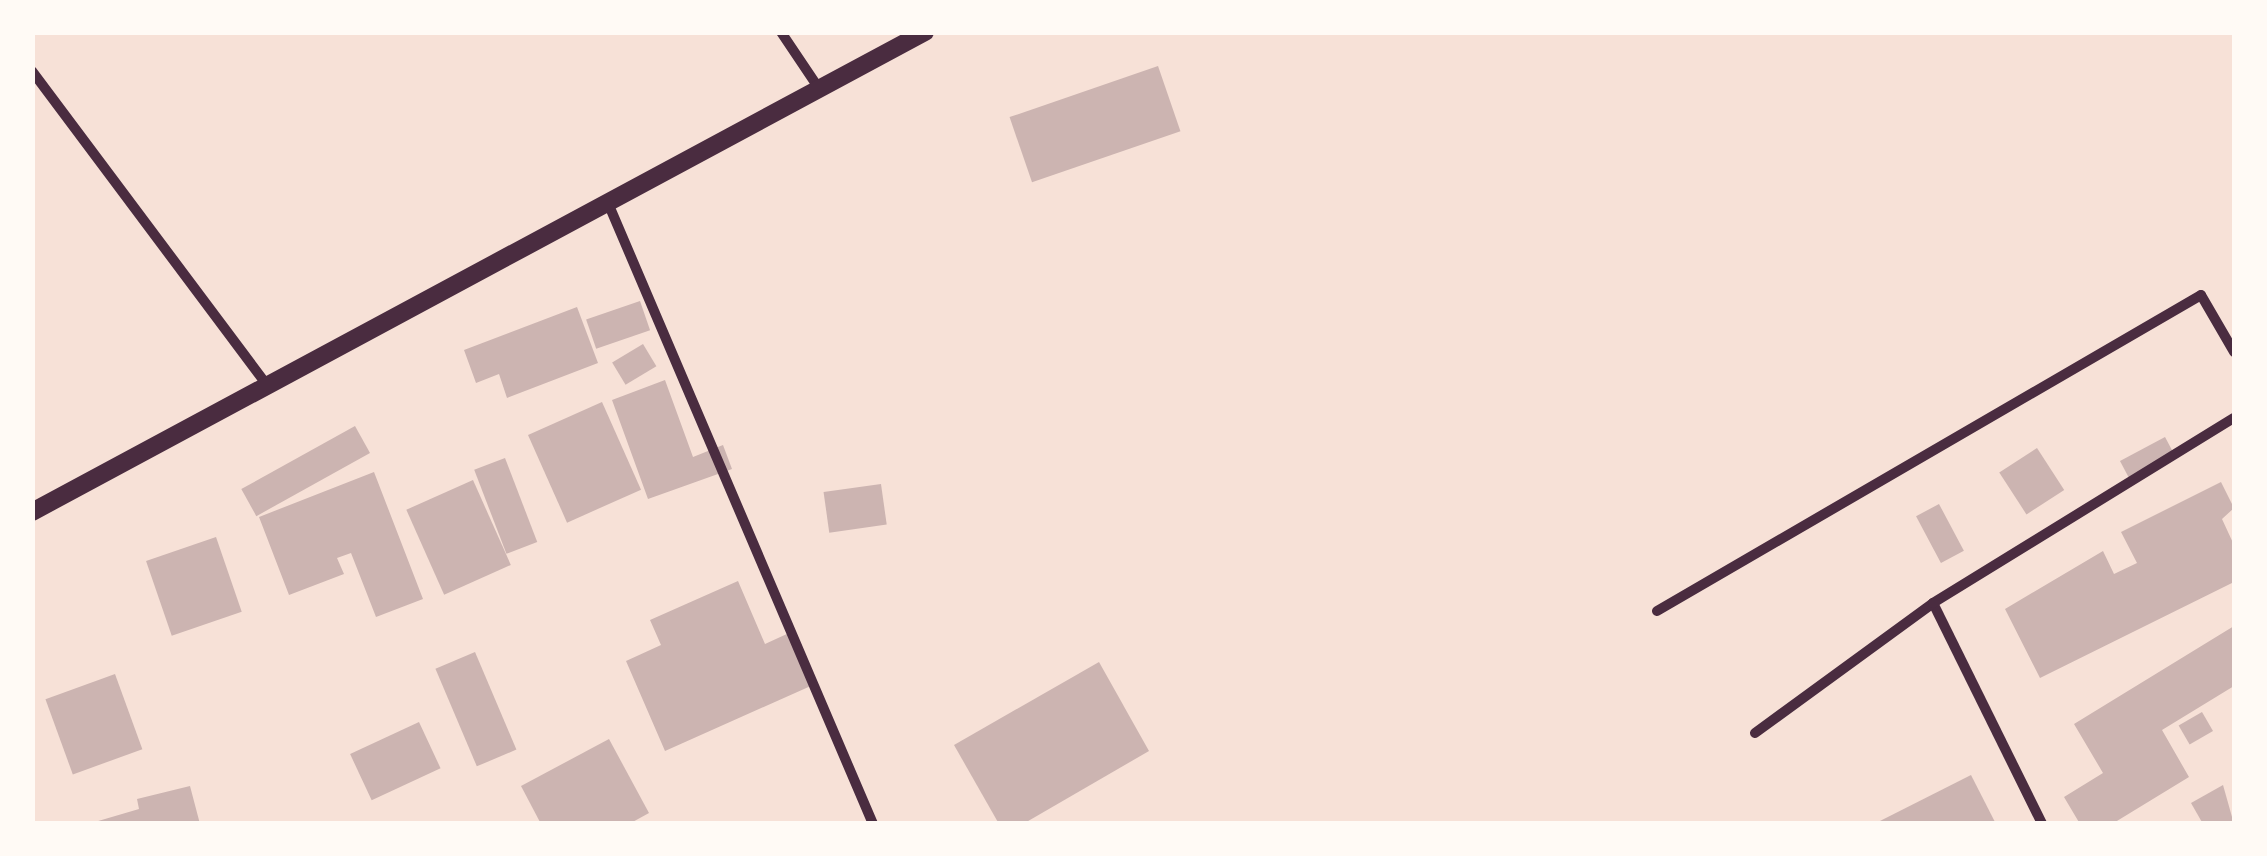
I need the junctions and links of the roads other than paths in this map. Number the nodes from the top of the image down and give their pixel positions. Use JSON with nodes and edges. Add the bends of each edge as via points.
{"nodes":[{"id":1,"x":780,"y":32,"type":"edge"},
{"id":2,"x":924,"y":32,"type":"edge"},
{"id":3,"x":32,"y":71,"type":"edge"},
{"id":4,"x":818,"y":86,"type":"junction"},
{"id":5,"x":608,"y":203,"type":"junction"},
{"id":6,"x":2234,"y":352,"type":"edge"},
{"id":7,"x":269,"y":388,"type":"junction"},
{"id":8,"x":2234,"y":418,"type":"edge"},
{"id":9,"x":32,"y":512,"type":"edge"},
{"id":10,"x":1933,"y":603,"type":"junction"},
{"id":11,"x":1657,"y":611,"type":"dead end"},
{"id":12,"x":1755,"y":733,"type":"dead end"},
{"id":13,"x":873,"y":824,"type":"edge"},
{"id":14,"x":2042,"y":824,"type":"edge"}],
"edges":[{"from":1,"to":4,"type":"street"},
{"from":2,"to":4,"type":"street"},
{"from":3,"to":7,"type":"street"},
{"from":4,"to":5,"type":"street"},
{"from":5,"to":7,"type":"street"},
{"from":5,"to":13,"type":"street"},
{"from":6,"to":11,"type":"street","via":[[2201,295]]},
{"from":7,"to":9,"type":"street"},
{"from":8,"to":10,"type":"street"},
{"from":10,"to":12,"type":"street"},
{"from":10,"to":14,"type":"street"}]}
